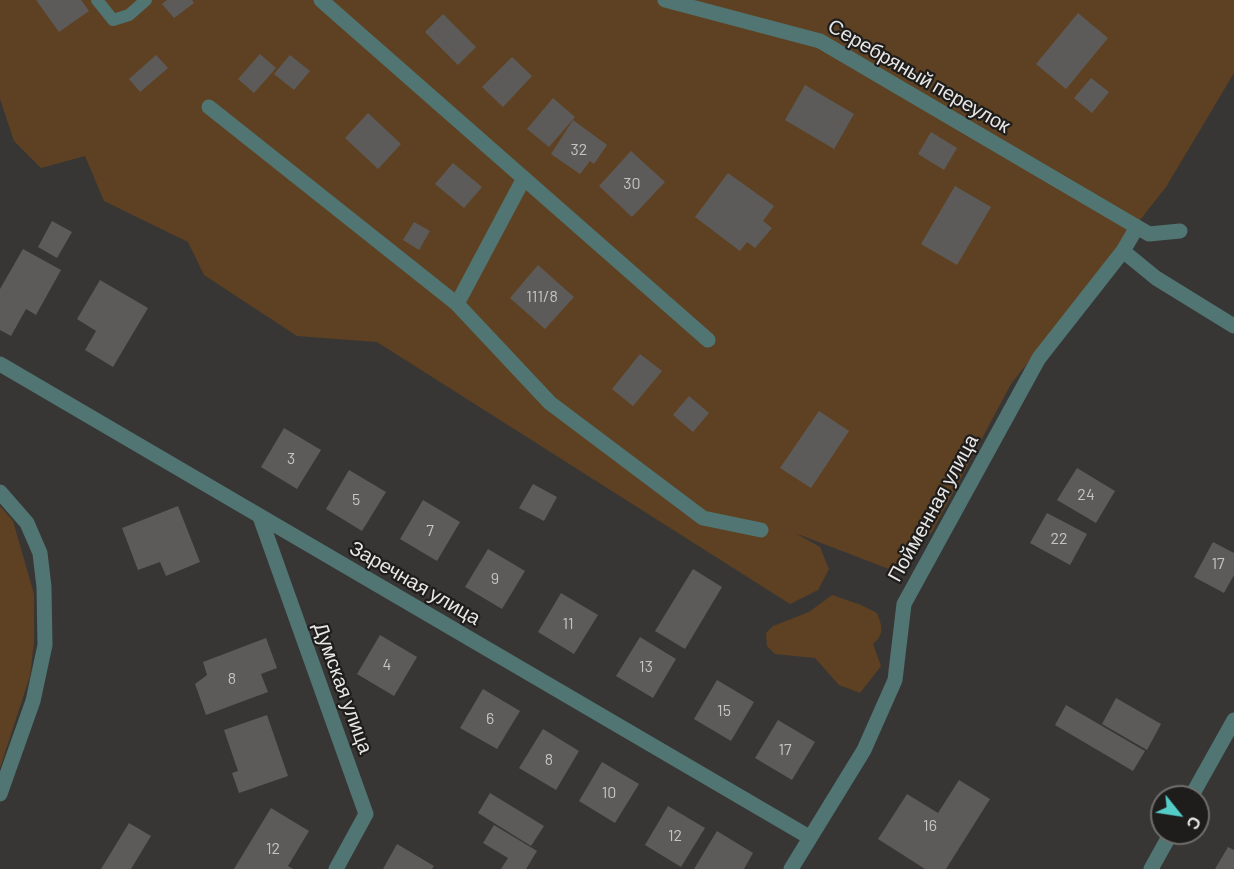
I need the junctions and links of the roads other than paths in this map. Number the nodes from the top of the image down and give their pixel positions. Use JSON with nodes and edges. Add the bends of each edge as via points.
{"nodes":[{"id":1,"x":97,"y":0,"type":"edge"},
{"id":2,"x":146,"y":0,"type":"edge"},
{"id":3,"x":321,"y":0,"type":"edge"},
{"id":4,"x":665,"y":0,"type":"edge"},
{"id":5,"x":209,"y":108,"type":"dead end"},
{"id":6,"x":524,"y":178,"type":"junction"},
{"id":7,"x":1137,"y":227,"type":"junction"},
{"id":8,"x":1180,"y":231,"type":"dead end"},
{"id":9,"x":1123,"y":251,"type":"junction"},
{"id":10,"x":457,"y":304,"type":"junction"},
{"id":11,"x":1234,"y":326,"type":"edge"},
{"id":12,"x":708,"y":340,"type":"dead end"},
{"id":13,"x":0,"y":364,"type":"edge"},
{"id":14,"x":0,"y":492,"type":"edge"},
{"id":15,"x":260,"y":517,"type":"junction"},
{"id":16,"x":761,"y":530,"type":"dead end"},
{"id":17,"x":1234,"y":720,"type":"edge"},
{"id":18,"x":1198,"y":785,"type":"edge"},
{"id":19,"x":0,"y":794,"type":"edge"},
{"id":20,"x":809,"y":837,"type":"junction"},
{"id":21,"x":1164,"y":845,"type":"edge"},
{"id":22,"x":336,"y":869,"type":"edge"},
{"id":23,"x":791,"y":869,"type":"edge"},
{"id":24,"x":1151,"y":869,"type":"edge"}],
"edges":[{"from":1,"to":2,"type":"lane","via":[[113,20],[129,15]]},
{"from":3,"to":6,"type":"street"},
{"from":4,"to":7,"type":"street","name":"Серебряный переулок","via":[[820,40]]},
{"from":5,"to":10,"type":"street"},
{"from":6,"to":10,"type":"street"},
{"from":6,"to":12,"type":"street"},
{"from":7,"to":8,"type":"street","via":[[1149,234]]},
{"from":7,"to":9,"type":"street","name":"Пойменная улица"},
{"from":9,"to":11,"type":"street","via":[[1156,278]]},
{"from":9,"to":20,"type":"street","name":"Пойменная улица","via":[[1039,358],[904,604],[895,680],[864,750]]},
{"from":10,"to":16,"type":"street","via":[[550,403],[703,518]]},
{"from":13,"to":15,"type":"street","name":"Заречная улица"},
{"from":14,"to":19,"type":"street","via":[[27,523],[40,554],[45,645],[33,701]]},
{"from":15,"to":20,"type":"street","name":"Заречная улица"},
{"from":15,"to":22,"type":"street","name":"Думская улица","via":[[366,814]]},
{"from":17,"to":18,"type":"street"},
{"from":20,"to":23,"type":"street","name":"Пойменная улица"},
{"from":21,"to":24,"type":"street"}]}
